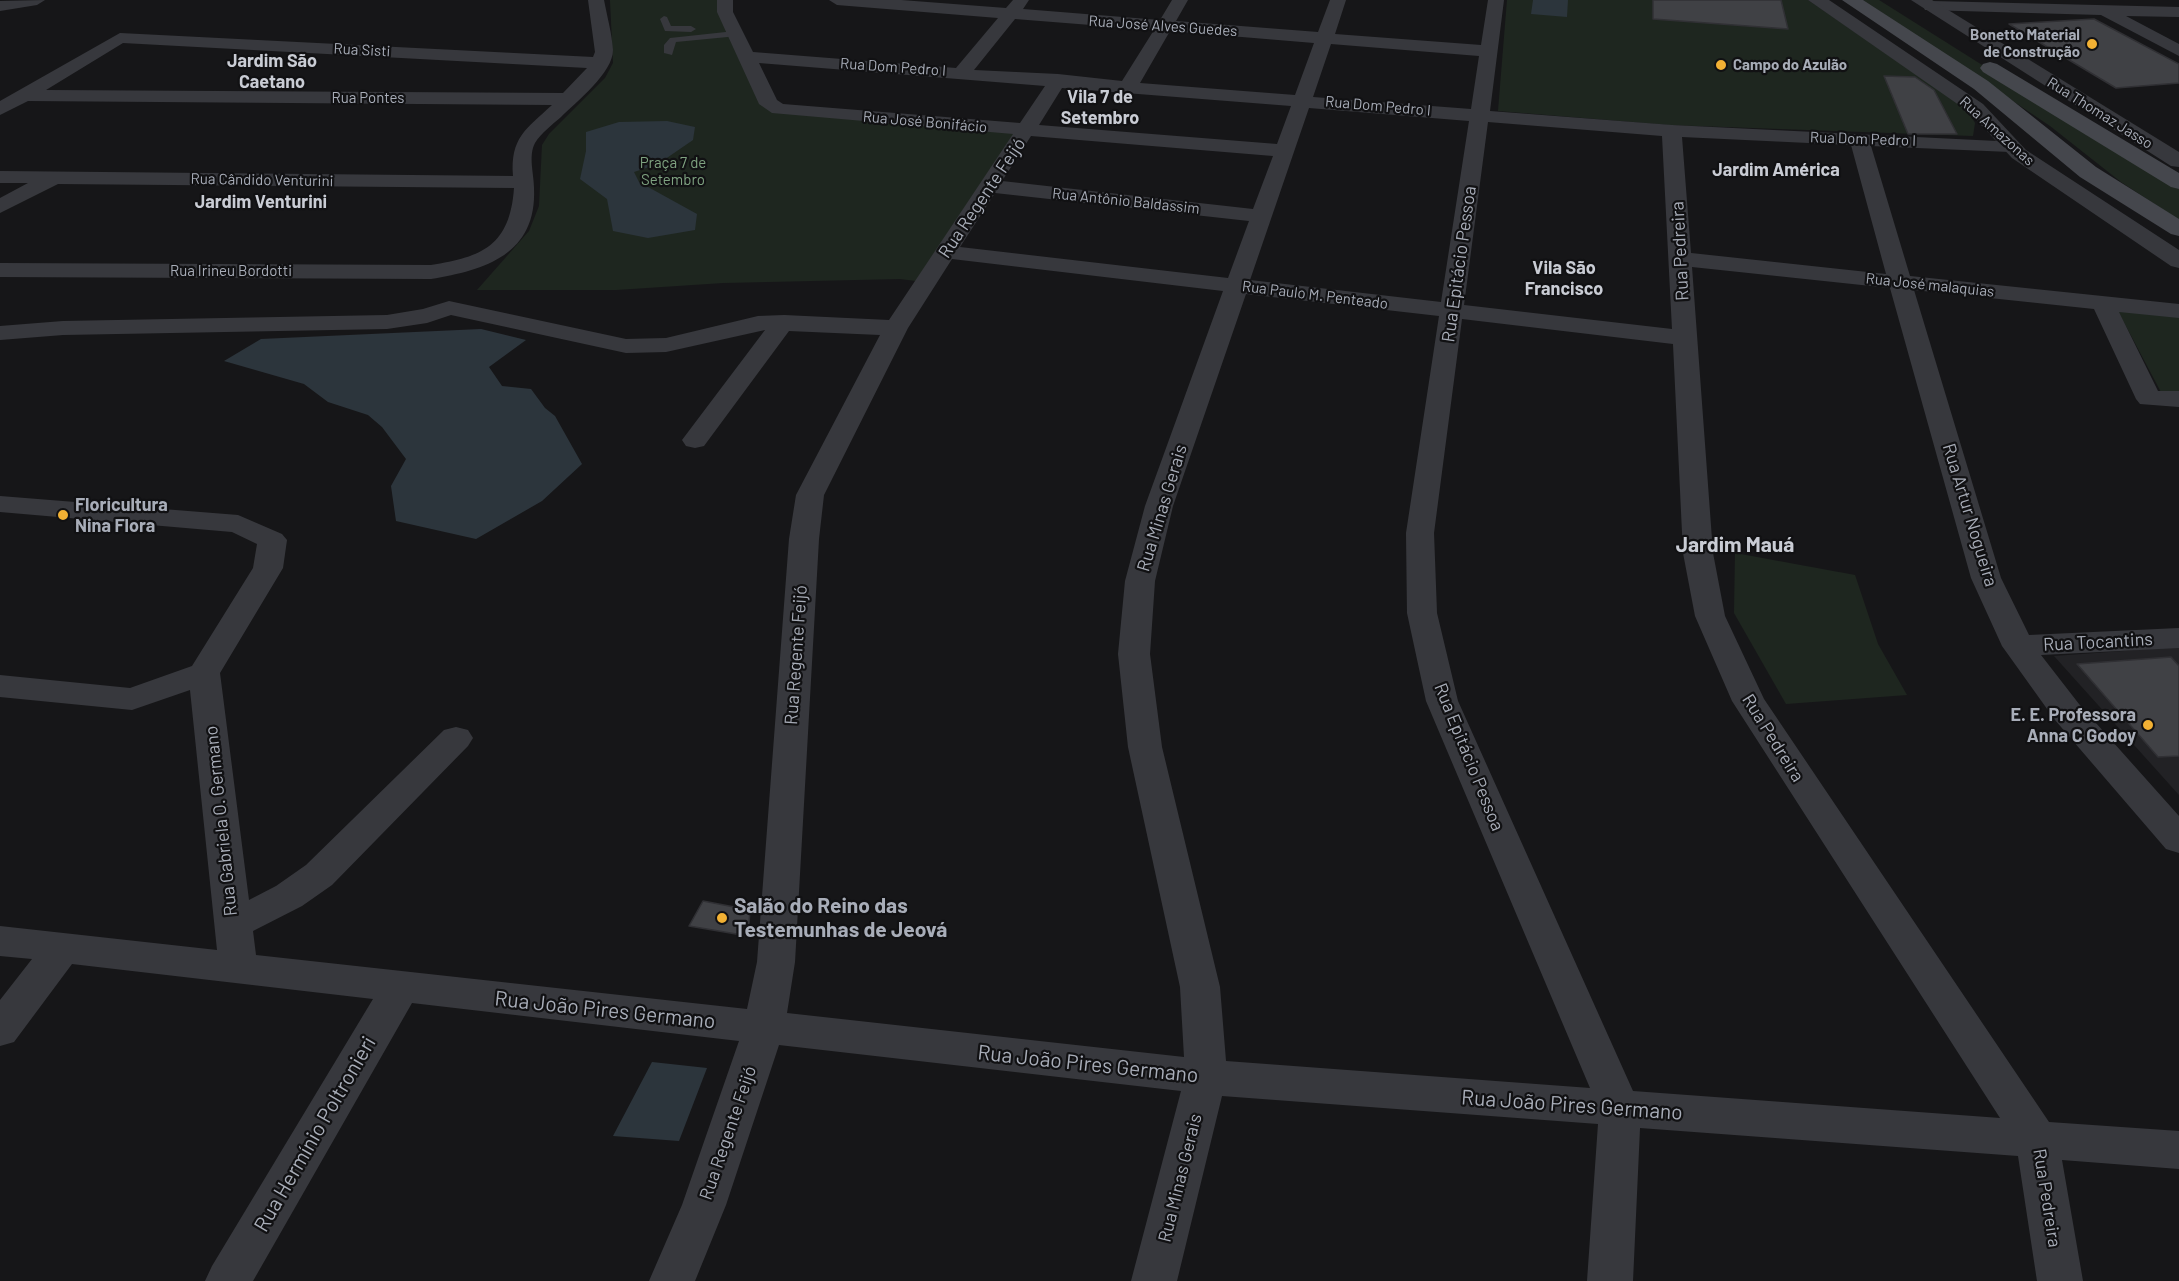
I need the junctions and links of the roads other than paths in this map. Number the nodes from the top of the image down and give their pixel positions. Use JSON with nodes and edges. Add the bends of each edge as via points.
{"nodes":[{"id":1,"x":37,"y":0,"type":"edge"},
{"id":2,"x":591,"y":0,"type":"edge"},
{"id":3,"x":725,"y":0,"type":"edge"},
{"id":4,"x":837,"y":0,"type":"edge"},
{"id":5,"x":1180,"y":0,"type":"edge"},
{"id":6,"x":1338,"y":0,"type":"edge"},
{"id":7,"x":1496,"y":0,"type":"edge"},
{"id":8,"x":1817,"y":0,"type":"edge"},
{"id":9,"x":1851,"y":0,"type":"edge"},
{"id":10,"x":1884,"y":0,"type":"edge"},
{"id":11,"x":862,"y":1,"type":"edge"},
{"id":12,"x":1926,"y":3,"type":"edge"},
{"id":13,"x":0,"y":6,"type":"edge"},
{"id":14,"x":1016,"y":7,"type":"edge"},
{"id":15,"x":2103,"y":10,"type":"junction"},
{"id":16,"x":2179,"y":12,"type":"edge"},
{"id":17,"x":664,"y":19,"type":"dead end"},
{"id":18,"x":1165,"y":26,"type":"junction"},
{"id":19,"x":733,"y":29,"type":"junction"},
{"id":20,"x":1324,"y":38,"type":"junction"},
{"id":21,"x":1489,"y":51,"type":"junction"},
{"id":22,"x":2179,"y":51,"type":"edge"},
{"id":23,"x":669,"y":53,"type":"dead end"},
{"id":24,"x":746,"y":57,"type":"junction"},
{"id":25,"x":599,"y":63,"type":"junction"},
{"id":26,"x":963,"y":72,"type":"junction"},
{"id":27,"x":1058,"y":80,"type":"junction"},
{"id":28,"x":1129,"y":86,"type":"junction"},
{"id":29,"x":23,"y":95,"type":"junction"},
{"id":30,"x":570,"y":99,"type":"junction"},
{"id":31,"x":1303,"y":100,"type":"junction"},
{"id":32,"x":0,"y":109,"type":"edge"},
{"id":33,"x":1481,"y":115,"type":"junction"},
{"id":34,"x":1026,"y":130,"type":"junction"},
{"id":35,"x":1672,"y":131,"type":"junction"},
{"id":36,"x":1859,"y":140,"type":"junction"},
{"id":37,"x":2010,"y":146,"type":"junction"},
{"id":38,"x":1285,"y":151,"type":"junction"},
{"id":39,"x":2179,"y":161,"type":"edge"},
{"id":40,"x":0,"y":177,"type":"edge"},
{"id":41,"x":53,"y":178,"type":"junction"},
{"id":42,"x":524,"y":182,"type":"junction"},
{"id":43,"x":2179,"y":182,"type":"edge"},
{"id":44,"x":989,"y":186,"type":"junction"},
{"id":45,"x":2070,"y":189,"type":"junction"},
{"id":46,"x":2122,"y":193,"type":"junction"},
{"id":47,"x":2179,"y":197,"type":"edge"},
{"id":48,"x":0,"y":207,"type":"edge"},
{"id":49,"x":1262,"y":216,"type":"junction"},
{"id":50,"x":2179,"y":229,"type":"edge"},
{"id":51,"x":946,"y":252,"type":"junction"},
{"id":52,"x":1680,"y":259,"type":"junction"},
{"id":53,"x":2179,"y":261,"type":"edge"},
{"id":54,"x":0,"y":270,"type":"edge"},
{"id":55,"x":1900,"y":282,"type":"junction"},
{"id":56,"x":1237,"y":286,"type":"junction"},
{"id":57,"x":0,"y":288,"type":"edge"},
{"id":58,"x":2103,"y":303,"type":"junction"},
{"id":59,"x":450,"y":308,"type":"junction"},
{"id":60,"x":1452,"y":311,"type":"junction"},
{"id":61,"x":2179,"y":311,"type":"edge"},
{"id":62,"x":784,"y":322,"type":"junction"},
{"id":63,"x":896,"y":328,"type":"junction"},
{"id":64,"x":0,"y":333,"type":"edge"},
{"id":65,"x":1685,"y":338,"type":"junction"},
{"id":66,"x":2179,"y":399,"type":"edge"},
{"id":67,"x":695,"y":440,"type":"dead end"},
{"id":68,"x":0,"y":504,"type":"edge"},
{"id":69,"x":2179,"y":638,"type":"edge"},
{"id":70,"x":2018,"y":646,"type":"junction"},
{"id":71,"x":204,"y":674,"type":"junction"},
{"id":72,"x":0,"y":686,"type":"edge"},
{"id":73,"x":456,"y":738,"type":"dead end"},
{"id":74,"x":2179,"y":840,"type":"edge"},
{"id":75,"x":232,"y":925,"type":"junction"},
{"id":76,"x":0,"y":941,"type":"edge"},
{"id":77,"x":63,"y":948,"type":"junction"},
{"id":78,"x":238,"y":968,"type":"junction"},
{"id":79,"x":401,"y":986,"type":"junction"},
{"id":80,"x":764,"y":1028,"type":"junction"},
{"id":81,"x":0,"y":1030,"type":"edge"},
{"id":82,"x":1206,"y":1077,"type":"junction"},
{"id":83,"x":1620,"y":1109,"type":"junction"},
{"id":84,"x":2037,"y":1139,"type":"junction"},
{"id":85,"x":2179,"y":1149,"type":"edge"},
{"id":86,"x":228,"y":1281,"type":"edge"},
{"id":87,"x":672,"y":1281,"type":"edge"},
{"id":88,"x":1154,"y":1281,"type":"edge"},
{"id":89,"x":1610,"y":1281,"type":"edge"},
{"id":90,"x":2060,"y":1281,"type":"edge"}],
"edges":[{"from":1,"to":13,"type":"street"},
{"from":2,"to":25,"type":"street","via":[[604,52]]},
{"from":3,"to":19,"type":"street","via":[[725,12]]},
{"from":4,"to":11,"type":"street","name":"Rua José Alves Guedes"},
{"from":5,"to":18,"type":"street"},
{"from":6,"to":20,"type":"street","name":"Rua Minas Gerais"},
{"from":7,"to":21,"type":"street","name":"Rua Epitácio Pessoa"},
{"from":8,"to":37,"type":"street","name":"Rua Amazonas","via":[[1976,108]]},
{"from":9,"to":46,"type":"main road","via":[[1981,85],[2088,172]]},
{"from":10,"to":43,"type":"main road"},
{"from":11,"to":14,"type":"street","name":"Rua José Alves Guedes"},
{"from":12,"to":15,"type":"street"},
{"from":12,"to":39,"type":"street","name":"Rua Thomaz Jasso"},
{"from":14,"to":18,"type":"street","name":"Rua José Alves Guedes"},
{"from":14,"to":26,"type":"street"},
{"from":15,"to":16,"type":"street"},
{"from":15,"to":22,"type":"street"},
{"from":17,"to":19,"type":"lane","via":[[665,27],[672,31]]},
{"from":18,"to":20,"type":"street","name":"Rua José Alves Guedes"},
{"from":18,"to":28,"type":"street"},
{"from":19,"to":23,"type":"lane","via":[[674,40]]},
{"from":19,"to":24,"type":"street"},
{"from":20,"to":21,"type":"street","name":"Rua José Alves Guedes"},
{"from":20,"to":31,"type":"street","name":"Rua Minas Gerais"},
{"from":21,"to":33,"type":"street","name":"Rua Epitácio Pessoa"},
{"from":24,"to":26,"type":"street","name":"Rua Dom Pedro I"},
{"from":24,"to":34,"type":"street","name":"Rua José Bonifácio","via":[[769,104],[779,109]]},
{"from":25,"to":29,"type":"street","name":"Rua Sisti","via":[[120,38]]},
{"from":25,"to":30,"type":"street","name":"Rua Irineu Bordotti"},
{"from":26,"to":27,"type":"street","name":"Rua Dom Pedro I"},
{"from":27,"to":28,"type":"street","name":"Rua Dom Pedro I"},
{"from":27,"to":34,"type":"street","name":"Rua Regente Feijó"},
{"from":28,"to":31,"type":"street","name":"Rua Dom Pedro I"},
{"from":29,"to":30,"type":"street","name":"Rua Pontes"},
{"from":29,"to":32,"type":"street","name":"Rua Sisti"},
{"from":30,"to":42,"type":"street","name":"Rua Irineu Bordotti","via":[[527,139],[522,149]]},
{"from":31,"to":33,"type":"street","name":"Rua Dom Pedro I"},
{"from":31,"to":38,"type":"street","name":"Rua Minas Gerais"},
{"from":33,"to":35,"type":"street","name":"Rua Dom Pedro I"},
{"from":33,"to":60,"type":"street","name":"Rua Epitácio Pessoa"},
{"from":34,"to":38,"type":"street","name":"Rua José Bonifácio"},
{"from":34,"to":44,"type":"street","name":"Rua Regente Feijó"},
{"from":35,"to":36,"type":"street","name":"Rua Dom Pedro I"},
{"from":35,"to":52,"type":"street","name":"Rua Pedreira"},
{"from":36,"to":37,"type":"street","name":"Rua Dom Pedro I"},
{"from":36,"to":55,"type":"street","name":"Rua Artur Nogueira"},
{"from":37,"to":45,"type":"street","name":"Rua Amazonas"},
{"from":38,"to":49,"type":"street","name":"Rua Minas Gerais"},
{"from":40,"to":41,"type":"street","name":"Rua Cândido Venturini"},
{"from":41,"to":42,"type":"street","name":"Rua Cândido Venturini"},
{"from":41,"to":48,"type":"street"},
{"from":42,"to":54,"type":"street","name":"Rua Irineu Bordotti","via":[[525,208],[518,231],[493,254],[461,268],[431,272]]},
{"from":44,"to":49,"type":"street","name":"Rua Antônio Baldassim"},
{"from":44,"to":51,"type":"street","name":"Rua Regente Feijó"},
{"from":45,"to":46,"type":"main road"},
{"from":45,"to":53,"type":"street","name":"Rua Amazonas"},
{"from":46,"to":47,"type":"main road"},
{"from":46,"to":50,"type":"main road"},
{"from":49,"to":56,"type":"street","name":"Rua Minas Gerais"},
{"from":51,"to":56,"type":"street","name":"Rua Paulo M. Penteado"},
{"from":51,"to":63,"type":"street","name":"Rua Regente Feijó"},
{"from":52,"to":55,"type":"street","name":"Rua José malaquias"},
{"from":52,"to":65,"type":"street","name":"Rua Pedreira"},
{"from":55,"to":58,"type":"street","name":"Rua José malaquias"},
{"from":55,"to":70,"type":"street","name":"Rua Artur Nogueira","via":[[1986,578]]},
{"from":56,"to":60,"type":"street","name":"Rua Paulo M. Penteado"},
{"from":56,"to":82,"type":"street","name":"Rua Minas Gerais","via":[[1160,506],[1140,580],[1134,654],[1145,747],[1200,987]]},
{"from":57,"to":59,"type":"street","via":[[230,286],[420,291],[434,294]]},
{"from":58,"to":61,"type":"street","name":"Rua José malaquias"},
{"from":58,"to":66,"type":"street","via":[[2150,399]]},
{"from":59,"to":62,"type":"street","via":[[626,346],[666,345],[758,323]]},
{"from":59,"to":64,"type":"street","via":[[387,322],[63,328]]},
{"from":60,"to":65,"type":"street","name":"Rua Paulo M. Penteado"},
{"from":60,"to":83,"type":"street","name":"Rua Epitácio Pessoa","via":[[1420,533],[1422,613],[1442,701]]},
{"from":62,"to":63,"type":"street"},
{"from":62,"to":67,"type":"street"},
{"from":63,"to":80,"type":"street","name":"Rua Regente Feijó","via":[[810,495],[776,962]]},
{"from":65,"to":84,"type":"street","name":"Rua Pedreira","via":[[1698,553],[1710,616],[1748,700]]},
{"from":68,"to":71,"type":"street","via":[[238,524],[272,540],[268,568]]},
{"from":69,"to":70,"type":"street","name":"Rua Tocantins"},
{"from":70,"to":74,"type":"street","name":"Rua Artur Nogueira","via":[[2067,712]]},
{"from":71,"to":72,"type":"street","via":[[132,699]]},
{"from":71,"to":75,"type":"street","name":"Rua Gabriela O. Germano"},
{"from":73,"to":75,"type":"street","via":[[319,875],[289,896]]},
{"from":75,"to":78,"type":"street","name":"Rua Gabriela O. Germano"},
{"from":76,"to":77,"type":"street","name":"Rua João Pires Germano"},
{"from":77,"to":78,"type":"street","name":"Rua João Pires Germano"},
{"from":77,"to":81,"type":"street"},
{"from":78,"to":79,"type":"street","name":"Rua João Pires Germano"},
{"from":79,"to":80,"type":"street","name":"Rua João Pires Germano"},
{"from":79,"to":86,"type":"street","name":"Rua Hermínio Poltronieri"},
{"from":80,"to":82,"type":"street","name":"Rua João Pires Germano"},
{"from":80,"to":87,"type":"street","name":"Rua Regente Feijó","via":[[704,1205]]},
{"from":82,"to":83,"type":"street","name":"Rua João Pires Germano"},
{"from":82,"to":88,"type":"street","name":"Rua Minas Gerais"},
{"from":83,"to":84,"type":"street","name":"Rua João Pires Germano"},
{"from":83,"to":89,"type":"street","name":"Rua Epitácio Pessoa"},
{"from":84,"to":85,"type":"street","name":"Rua João Pires Germano"},
{"from":84,"to":90,"type":"street","name":"Rua Pedreira"}]}
